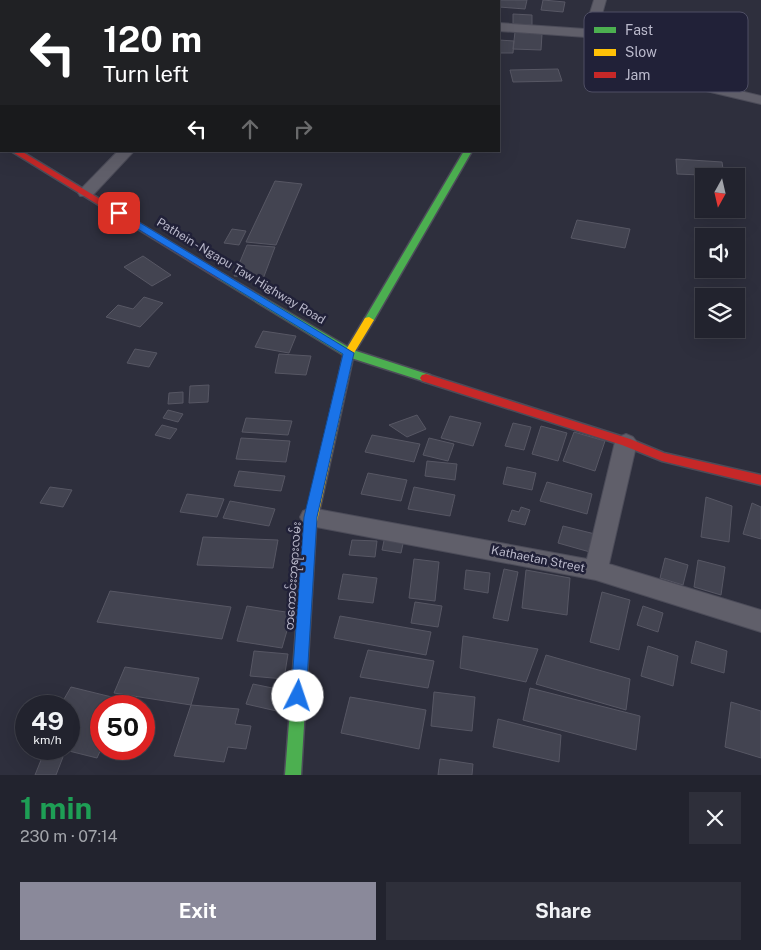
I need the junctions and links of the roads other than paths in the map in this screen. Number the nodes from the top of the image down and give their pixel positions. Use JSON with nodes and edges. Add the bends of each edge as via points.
{"nodes":[{"id":1,"x":600,"y":0,"type":"edge"},
{"id":2,"x":596,"y":12,"type":"edge"},
{"id":3,"x":500,"y":27,"type":"edge"},
{"id":4,"x":584,"y":33,"type":"edge"},
{"id":5,"x":728,"y":92,"type":"edge"},
{"id":6,"x":761,"y":100,"type":"edge"},
{"id":7,"x":17,"y":152,"type":"edge"},
{"id":8,"x":126,"y":152,"type":"edge"},
{"id":9,"x":467,"y":152,"type":"edge"},
{"id":10,"x":86,"y":193,"type":"junction"},
{"id":11,"x":349,"y":353,"type":"junction"},
{"id":12,"x":626,"y":442,"type":"junction"},
{"id":13,"x":761,"y":480,"type":"edge"},
{"id":14,"x":311,"y":517,"type":"junction"},
{"id":15,"x":596,"y":570,"type":"junction"},
{"id":16,"x":761,"y":621,"type":"edge"},
{"id":17,"x":293,"y":775,"type":"edge"}],
"edges":[{"from":1,"to":2,"type":"street"},
{"from":3,"to":4,"type":"street"},
{"from":5,"to":6,"type":"street"},
{"from":7,"to":10,"type":"main road","name":"Pathein - Ngapu Taw Highway Road"},
{"from":8,"to":10,"type":"street"},
{"from":9,"to":11,"type":"main road","name":"တကောင်းဘုရားလမ်း"},
{"from":10,"to":11,"type":"main road","name":"Pathein - Ngapu Taw Highway Road"},
{"from":11,"to":12,"type":"main road","name":"Pathein - Ngapu Taw Highway Road"},
{"from":11,"to":14,"type":"main road","name":"တကောင်းဘုရားလမ်း"},
{"from":12,"to":13,"type":"main road","name":"Pathein - Ngapu Taw Highway Road","via":[[662,457]]},
{"from":12,"to":15,"type":"street"},
{"from":14,"to":15,"type":"street","name":"Kathaetan Street"},
{"from":14,"to":17,"type":"main road","name":"တကောင်းဘုရားလမ်း"},
{"from":15,"to":16,"type":"street","name":"Kathaetan Street"}]}
